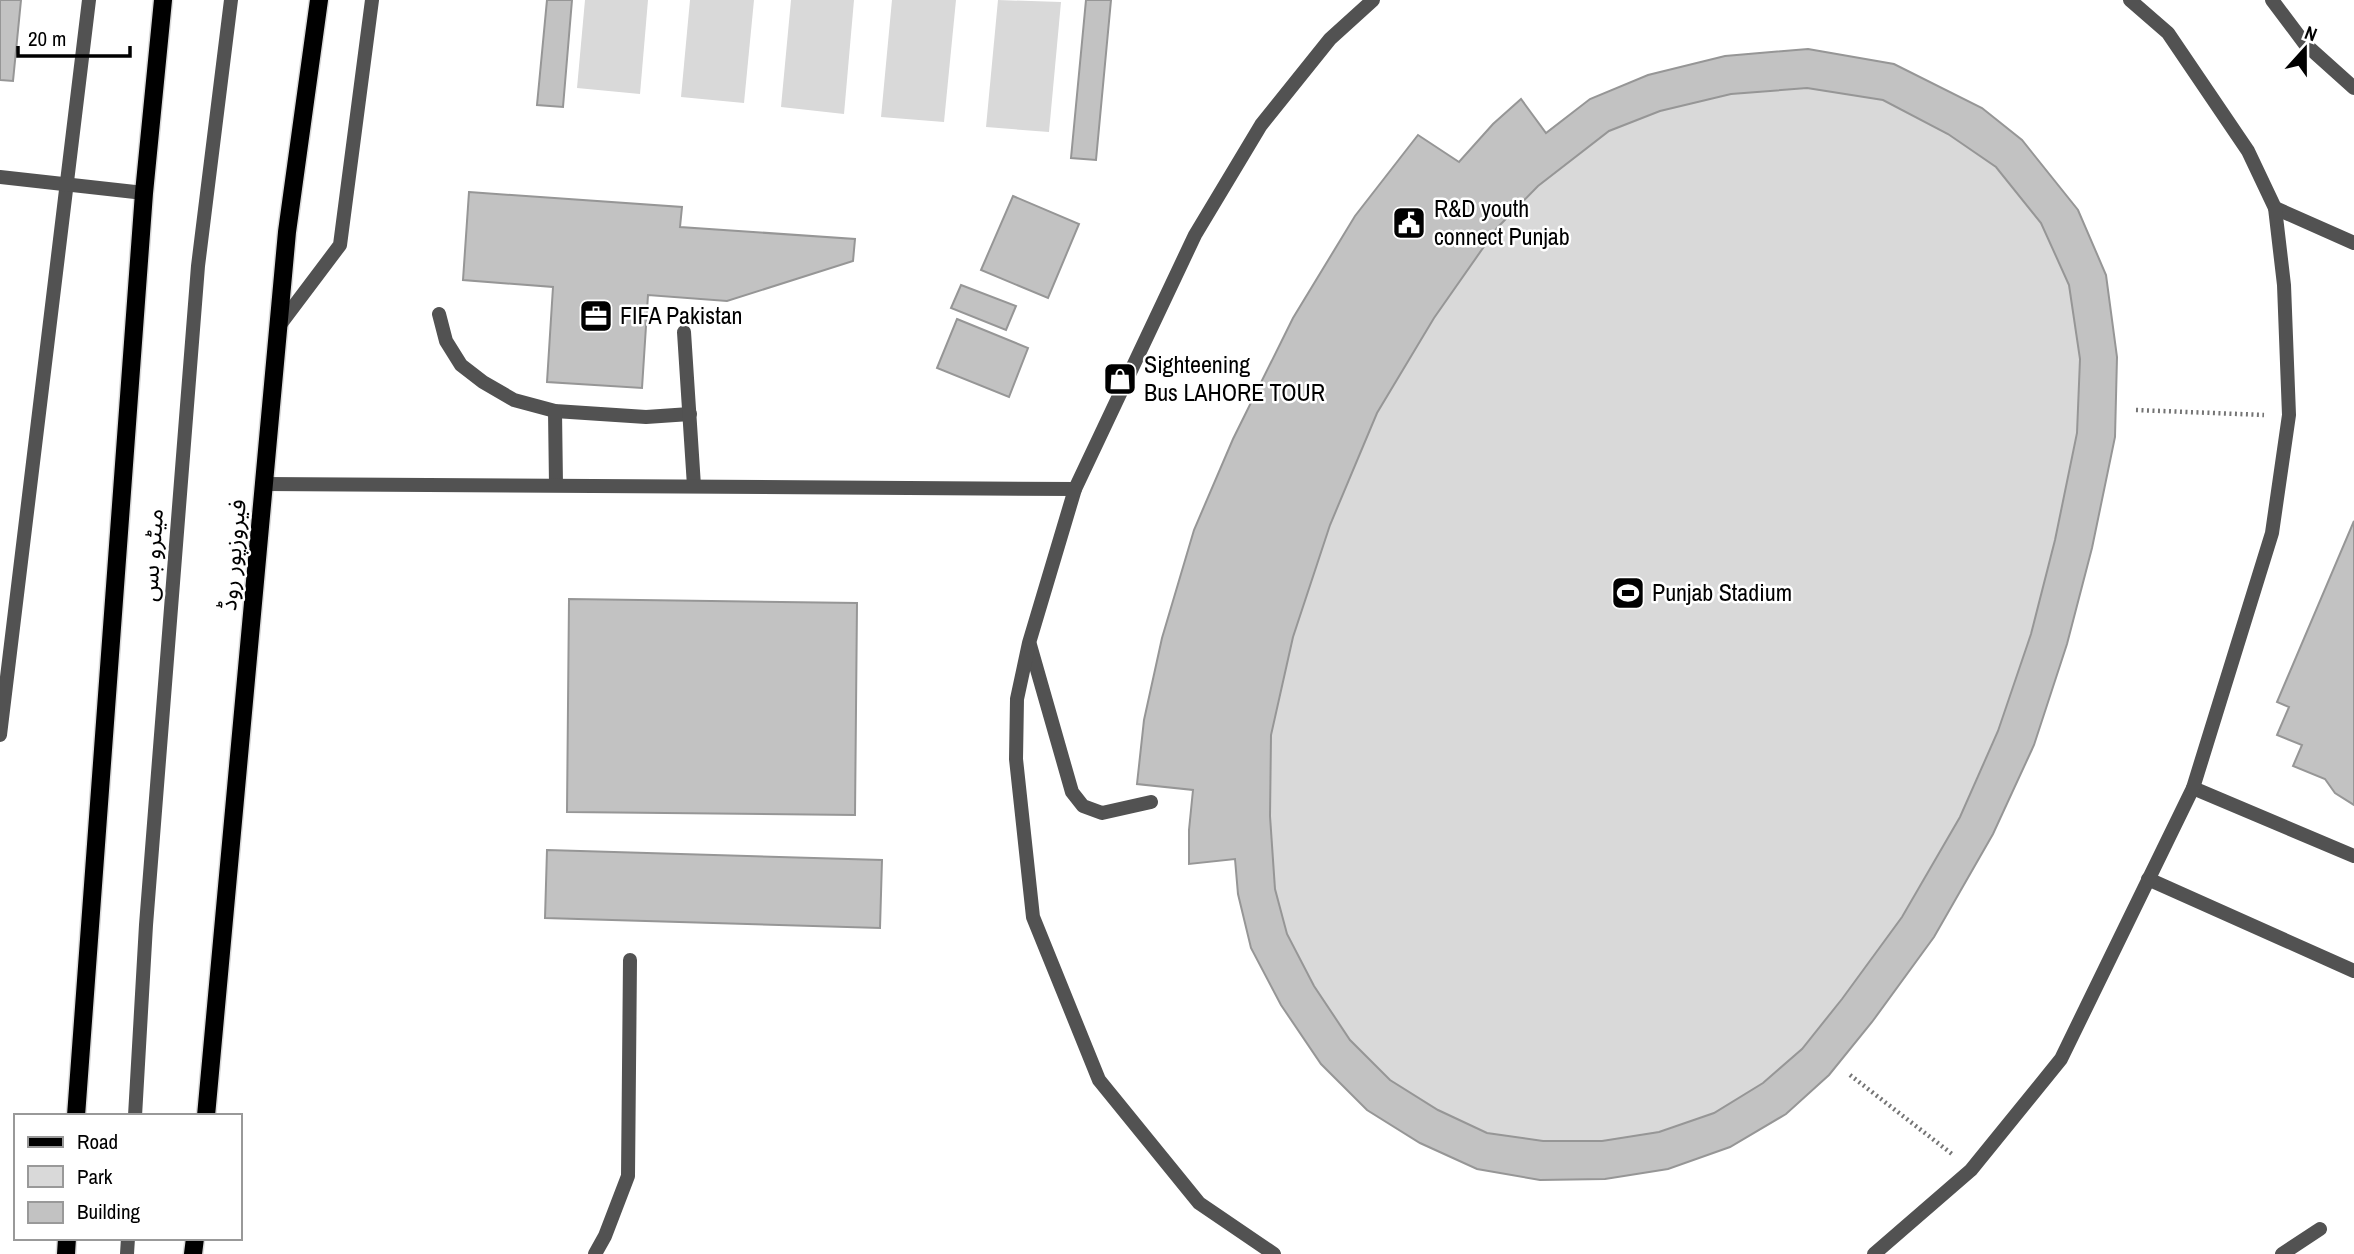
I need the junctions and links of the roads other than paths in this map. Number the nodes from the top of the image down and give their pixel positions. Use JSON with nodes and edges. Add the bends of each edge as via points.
{"nodes":[{"id":1,"x":89,"y":0,"type":"edge"},
{"id":2,"x":163,"y":0,"type":"edge"},
{"id":3,"x":231,"y":0,"type":"edge"},
{"id":4,"x":319,"y":0,"type":"edge"},
{"id":5,"x":372,"y":0,"type":"edge"},
{"id":6,"x":1373,"y":0,"type":"edge"},
{"id":7,"x":2130,"y":0,"type":"edge"},
{"id":8,"x":2272,"y":0,"type":"edge"},
{"id":9,"x":2354,"y":88,"type":"edge"},
{"id":10,"x":0,"y":177,"type":"edge"},
{"id":11,"x":65,"y":183,"type":"junction"},
{"id":12,"x":144,"y":193,"type":"junction"},
{"id":13,"x":2275,"y":208,"type":"junction"},
{"id":14,"x":2354,"y":243,"type":"edge"},
{"id":15,"x":439,"y":314,"type":"dead end"},
{"id":16,"x":279,"y":326,"type":"junction"},
{"id":17,"x":684,"y":332,"type":"dead end"},
{"id":18,"x":555,"y":411,"type":"junction"},
{"id":19,"x":690,"y":414,"type":"junction"},
{"id":20,"x":264,"y":484,"type":"junction"},
{"id":21,"x":556,"y":485,"type":"junction"},
{"id":22,"x":694,"y":486,"type":"junction"},
{"id":23,"x":1075,"y":489,"type":"junction"},
{"id":24,"x":1029,"y":643,"type":"junction"},
{"id":25,"x":0,"y":735,"type":"edge"},
{"id":26,"x":2193,"y":788,"type":"junction"},
{"id":27,"x":1151,"y":802,"type":"dead end"},
{"id":28,"x":2354,"y":856,"type":"edge"},
{"id":29,"x":2148,"y":879,"type":"junction"},
{"id":30,"x":631,"y":960,"type":"dead end"},
{"id":31,"x":2354,"y":971,"type":"edge"},
{"id":32,"x":76,"y":1114,"type":"edge"},
{"id":33,"x":135,"y":1114,"type":"edge"},
{"id":34,"x":206,"y":1114,"type":"edge"},
{"id":35,"x":2320,"y":1230,"type":"dead end"},
{"id":36,"x":595,"y":1254,"type":"edge"},
{"id":37,"x":1274,"y":1254,"type":"edge"},
{"id":38,"x":1874,"y":1254,"type":"edge"},
{"id":39,"x":2282,"y":1254,"type":"edge"}],
"edges":[{"from":1,"to":11,"type":"street"},
{"from":2,"to":12,"type":"main road"},
{"from":3,"to":33,"type":"street","name":"میٹرو بس","via":[[198,266]]},
{"from":4,"to":16,"type":"main road","name":"فیروزپور روڈ","via":[[287,232]]},
{"from":5,"to":16,"type":"street","via":[[340,245]]},
{"from":6,"to":23,"type":"street","via":[[1330,39],[1261,125],[1195,235]]},
{"from":7,"to":13,"type":"street","via":[[2168,33],[2248,151]]},
{"from":8,"to":9,"type":"street","via":[[2305,44]]},
{"from":10,"to":11,"type":"street"},
{"from":11,"to":12,"type":"street"},
{"from":11,"to":25,"type":"street"},
{"from":12,"to":32,"type":"main road"},
{"from":13,"to":14,"type":"street"},
{"from":13,"to":26,"type":"street","via":[[2284,285],[2289,415],[2272,533]]},
{"from":15,"to":18,"type":"street","via":[[446,341],[461,365],[514,400]]},
{"from":16,"to":20,"type":"main road","name":"فیروزپور روڈ"},
{"from":17,"to":19,"type":"street"},
{"from":18,"to":19,"type":"street"},
{"from":18,"to":21,"type":"street"},
{"from":19,"to":22,"type":"street"},
{"from":20,"to":21,"type":"street"},
{"from":20,"to":34,"type":"main road","name":"فیروزپور روڈ"},
{"from":21,"to":22,"type":"street"},
{"from":22,"to":23,"type":"street"},
{"from":23,"to":24,"type":"street"},
{"from":24,"to":27,"type":"street","via":[[1072,792],[1083,806],[1102,813]]},
{"from":24,"to":37,"type":"street","via":[[1017,699],[1016,759],[1033,917],[1098,1080],[1199,1203]]},
{"from":26,"to":28,"type":"street"},
{"from":26,"to":29,"type":"street"},
{"from":29,"to":31,"type":"street"},
{"from":29,"to":38,"type":"street","via":[[2061,1059],[1971,1170]]},
{"from":30,"to":36,"type":"street","via":[[628,1176]]},
{"from":35,"to":39,"type":"street"}]}
